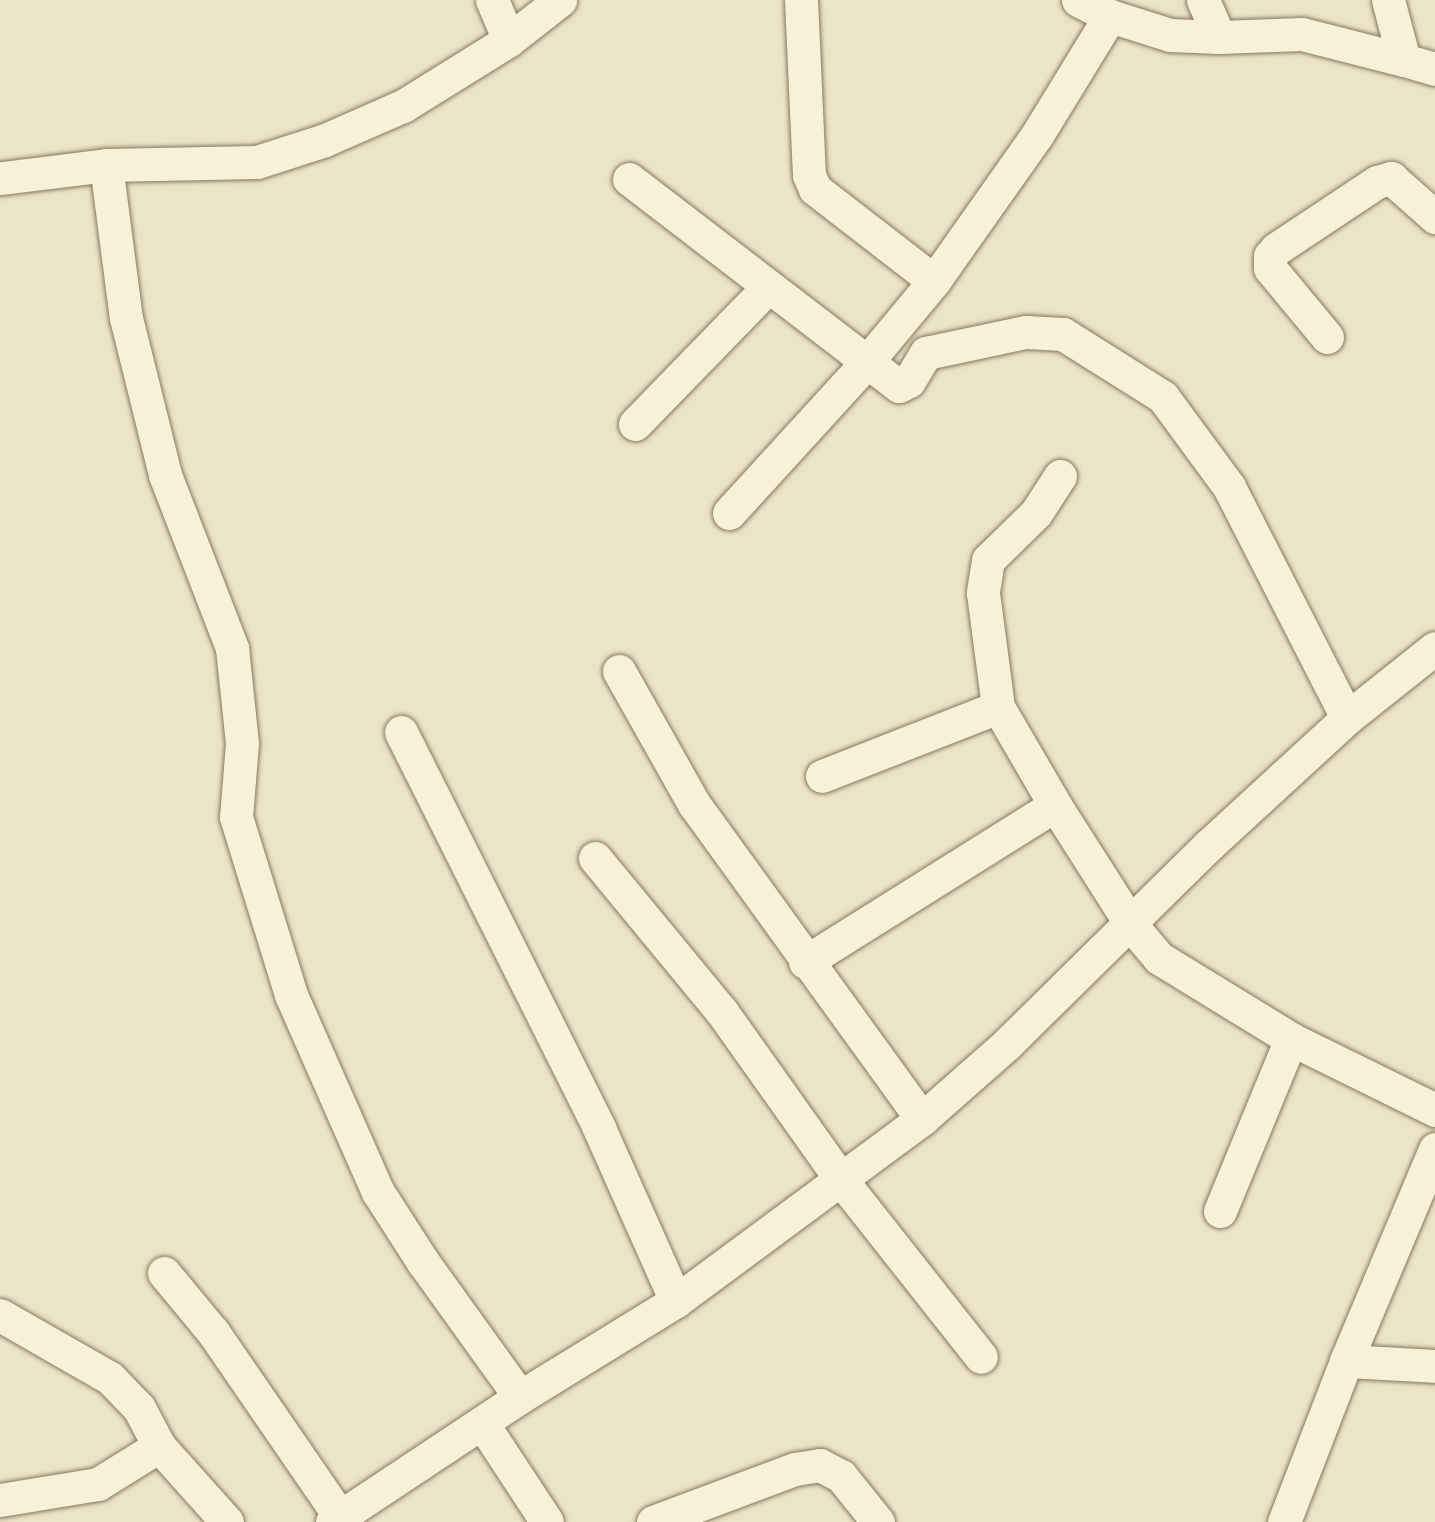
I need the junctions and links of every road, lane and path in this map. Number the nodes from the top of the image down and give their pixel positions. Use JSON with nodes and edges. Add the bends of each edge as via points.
{"nodes":[{"id":1,"x":492,"y":0,"type":"edge"},
{"id":2,"x":560,"y":0,"type":"edge"},
{"id":3,"x":801,"y":0,"type":"edge"},
{"id":4,"x":1078,"y":0,"type":"edge"},
{"id":5,"x":1203,"y":0,"type":"edge"},
{"id":6,"x":1388,"y":0,"type":"edge"},
{"id":7,"x":1110,"y":16,"type":"junction"},
{"id":8,"x":1219,"y":37,"type":"junction"},
{"id":9,"x":509,"y":40,"type":"junction"},
{"id":10,"x":1404,"y":60,"type":"junction"},
{"id":11,"x":1435,"y":69,"type":"edge"},
{"id":12,"x":106,"y":165,"type":"junction"},
{"id":13,"x":2,"y":177,"type":"dead end"},
{"id":14,"x":629,"y":179,"type":"dead end"},
{"id":15,"x":1435,"y":217,"type":"edge"},
{"id":16,"x":933,"y":280,"type":"junction"},
{"id":17,"x":768,"y":287,"type":"junction"},
{"id":18,"x":1327,"y":337,"type":"dead end"},
{"id":19,"x":866,"y":363,"type":"junction"},
{"id":20,"x":635,"y":424,"type":"dead end"},
{"id":21,"x":1060,"y":476,"type":"dead end"},
{"id":22,"x":729,"y":513,"type":"dead end"},
{"id":23,"x":1435,"y":648,"type":"edge"},
{"id":24,"x":619,"y":671,"type":"dead end"},
{"id":25,"x":998,"y":707,"type":"junction"},
{"id":26,"x":1347,"y":718,"type":"junction"},
{"id":27,"x":401,"y":732,"type":"dead end"},
{"id":28,"x":822,"y":776,"type":"dead end"},
{"id":29,"x":1055,"y":805,"type":"junction"},
{"id":30,"x":595,"y":858,"type":"dead end"},
{"id":31,"x":1132,"y":926,"type":"junction"},
{"id":32,"x":805,"y":962,"type":"junction"},
{"id":33,"x":1291,"y":1039,"type":"junction"},
{"id":34,"x":1435,"y":1110,"type":"edge"},
{"id":35,"x":922,"y":1119,"type":"junction"},
{"id":36,"x":1435,"y":1149,"type":"edge"},
{"id":37,"x":842,"y":1181,"type":"junction"},
{"id":38,"x":1220,"y":1211,"type":"dead end"},
{"id":39,"x":164,"y":1273,"type":"dead end"},
{"id":40,"x":676,"y":1301,"type":"junction"},
{"id":41,"x":0,"y":1316,"type":"edge"},
{"id":42,"x":981,"y":1357,"type":"dead end"},
{"id":43,"x":1346,"y":1361,"type":"junction"},
{"id":44,"x":1435,"y":1366,"type":"edge"},
{"id":45,"x":520,"y":1397,"type":"junction"},
{"id":46,"x":482,"y":1423,"type":"junction"},
{"id":47,"x":159,"y":1446,"type":"junction"},
{"id":48,"x":0,"y":1500,"type":"edge"},
{"id":49,"x":336,"y":1520,"type":"edge"},
{"id":50,"x":227,"y":1522,"type":"edge"},
{"id":51,"x":549,"y":1522,"type":"edge"},
{"id":52,"x":653,"y":1522,"type":"edge"},
{"id":53,"x":878,"y":1522,"type":"edge"},
{"id":54,"x":1284,"y":1522,"type":"edge"}],
"edges":[{"from":1,"to":9,"type":"street"},
{"from":2,"to":9,"type":"street"},
{"from":3,"to":16,"type":"street","via":[[809,175],[815,189]]},
{"from":4,"to":7,"type":"street"},
{"from":5,"to":8,"type":"street"},
{"from":6,"to":10,"type":"street"},
{"from":7,"to":8,"type":"street","via":[[1170,35]]},
{"from":7,"to":16,"type":"street","via":[[1037,135]]},
{"from":8,"to":10,"type":"street","via":[[1302,34]]},
{"from":9,"to":12,"type":"street","via":[[403,106],[325,140],[257,162]]},
{"from":10,"to":11,"type":"street"},
{"from":12,"to":13,"type":"street"},
{"from":12,"to":45,"type":"street","via":[[126,318],[165,475],[232,648],[242,743],[236,817],[291,995],[378,1192]]},
{"from":14,"to":17,"type":"street"},
{"from":15,"to":18,"type":"street","via":[[1391,178],[1377,182],[1276,249],[1270,256],[1270,268]]},
{"from":16,"to":19,"type":"street"},
{"from":17,"to":19,"type":"street"},
{"from":17,"to":20,"type":"street"},
{"from":19,"to":22,"type":"street"},
{"from":19,"to":26,"type":"street","via":[[898,386],[909,381],[926,353],[940,348],[1026,332],[1062,334],[1163,397],[1229,487]]},
{"from":21,"to":25,"type":"street","via":[[1036,513],[988,560],[983,593]]},
{"from":23,"to":26,"type":"street"},
{"from":24,"to":32,"type":"street","via":[[694,804]]},
{"from":25,"to":28,"type":"street"},
{"from":25,"to":29,"type":"street"},
{"from":26,"to":31,"type":"street","via":[[1209,845]]},
{"from":27,"to":40,"type":"street","via":[[599,1128]]},
{"from":29,"to":31,"type":"street"},
{"from":29,"to":32,"type":"street"},
{"from":30,"to":37,"type":"street","via":[[722,1012]]},
{"from":31,"to":33,"type":"street","via":[[1159,958]]},
{"from":31,"to":35,"type":"street"},
{"from":32,"to":35,"type":"street"},
{"from":33,"to":34,"type":"street"},
{"from":33,"to":38,"type":"street"},
{"from":35,"to":37,"type":"street"},
{"from":36,"to":43,"type":"street"},
{"from":37,"to":40,"type":"street"},
{"from":37,"to":42,"type":"street"},
{"from":39,"to":49,"type":"street","via":[[213,1332]]},
{"from":40,"to":45,"type":"street"},
{"from":41,"to":47,"type":"street","via":[[110,1378],[139,1408]]},
{"from":43,"to":44,"type":"street"},
{"from":43,"to":54,"type":"street"},
{"from":45,"to":46,"type":"street"},
{"from":46,"to":49,"type":"street"},
{"from":46,"to":51,"type":"street"},
{"from":47,"to":48,"type":"street","via":[[98,1484]]},
{"from":47,"to":50,"type":"street"},
{"from":52,"to":53,"type":"street","via":[[795,1468],[820,1465],[841,1476]]}]}
